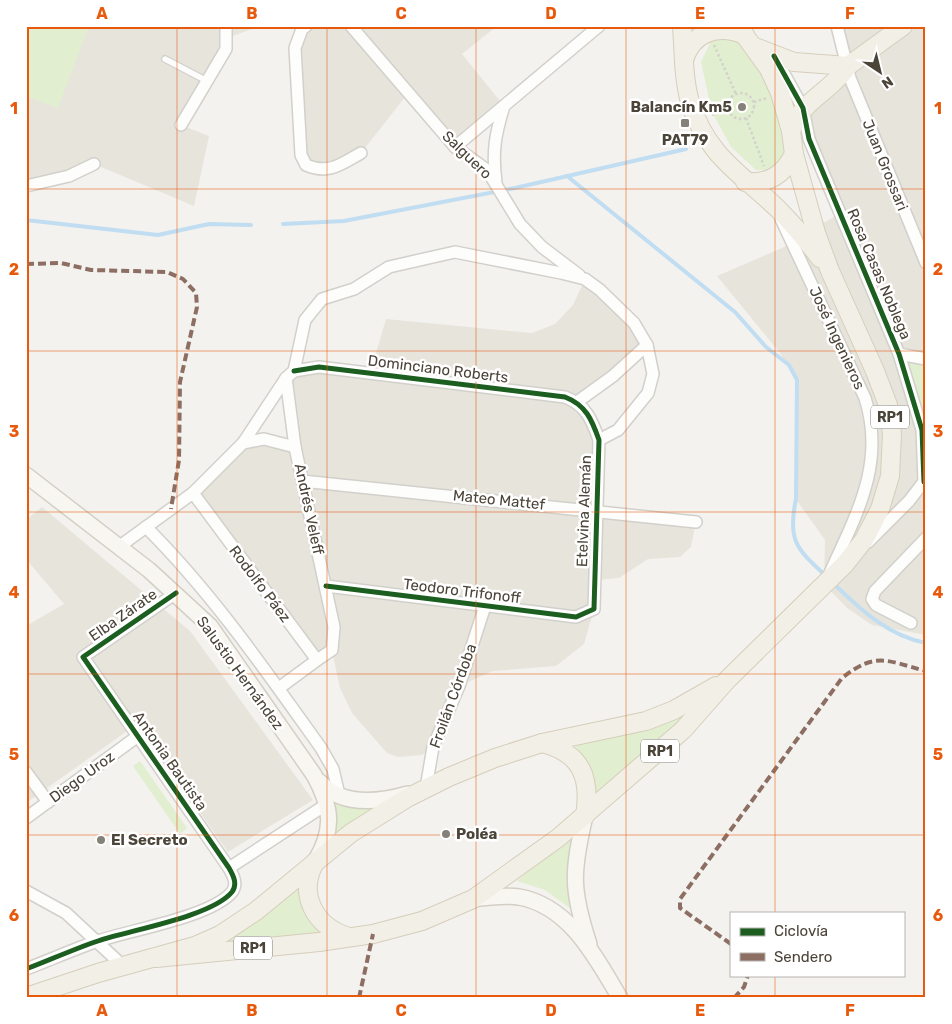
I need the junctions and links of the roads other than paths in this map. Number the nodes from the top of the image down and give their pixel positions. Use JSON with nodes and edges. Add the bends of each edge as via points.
{"nodes":[{"id":1,"x":226,"y":26,"type":"edge"},
{"id":2,"x":306,"y":26,"type":"edge"},
{"id":3,"x":351,"y":26,"type":"edge"},
{"id":4,"x":599,"y":26,"type":"edge"},
{"id":5,"x":682,"y":26,"type":"edge"},
{"id":6,"x":837,"y":26,"type":"edge"},
{"id":7,"x":903,"y":26,"type":"edge"},
{"id":8,"x":746,"y":36,"type":"edge"},
{"id":9,"x":774,"y":56,"type":"junction"},
{"id":10,"x":165,"y":59,"type":"dead end"},
{"id":11,"x":684,"y":63,"type":"junction"},
{"id":12,"x":848,"y":66,"type":"junction"},
{"id":13,"x":207,"y":81,"type":"junction"},
{"id":14,"x":504,"y":106,"type":"junction"},
{"id":15,"x":803,"y":108,"type":"junction"},
{"id":16,"x":181,"y":125,"type":"dead end"},
{"id":17,"x":791,"y":131,"type":"junction"},
{"id":18,"x":455,"y":147,"type":"junction"},
{"id":19,"x":361,"y":153,"type":"dead end"},
{"id":20,"x":794,"y":154,"type":"junction"},
{"id":21,"x":94,"y":164,"type":"dead end"},
{"id":22,"x":744,"y":182,"type":"junction"},
{"id":23,"x":497,"y":184,"type":"junction"},
{"id":24,"x":26,"y":186,"type":"edge"},
{"id":25,"x":776,"y":208,"type":"junction"},
{"id":26,"x":926,"y":263,"type":"edge"},
{"id":27,"x":830,"y":271,"type":"junction"},
{"id":28,"x":585,"y":279,"type":"junction"},
{"id":29,"x":647,"y":346,"type":"junction"},
{"id":30,"x":899,"y":354,"type":"junction"},
{"id":31,"x":926,"y":358,"type":"edge"},
{"id":32,"x":290,"y":375,"type":"junction"},
{"id":33,"x":578,"y":402,"type":"junction"},
{"id":34,"x":599,"y":440,"type":"junction"},
{"id":35,"x":243,"y":443,"type":"junction"},
{"id":36,"x":296,"y":447,"type":"junction"},
{"id":37,"x":26,"y":475,"type":"edge"},
{"id":38,"x":302,"y":481,"type":"junction"},
{"id":39,"x":925,"y":481,"type":"edge"},
{"id":40,"x":193,"y":493,"type":"junction"},
{"id":41,"x":597,"y":510,"type":"junction"},
{"id":42,"x":696,"y":522,"type":"dead end"},
{"id":43,"x":146,"y":527,"type":"junction"},
{"id":44,"x":926,"y":538,"type":"edge"},
{"id":45,"x":120,"y":546,"type":"junction"},
{"id":46,"x":845,"y":564,"type":"junction"},
{"id":47,"x":824,"y":584,"type":"junction"},
{"id":48,"x":326,"y":586,"type":"junction"},
{"id":49,"x":176,"y":593,"type":"junction"},
{"id":50,"x":485,"y":606,"type":"junction"},
{"id":51,"x":594,"y":609,"type":"joint"},
{"id":52,"x":911,"y":623,"type":"dead end"},
{"id":53,"x":83,"y":657,"type":"joint"},
{"id":54,"x":317,"y":660,"type":"junction"},
{"id":55,"x":728,"y":679,"type":"junction"},
{"id":56,"x":279,"y":688,"type":"junction"},
{"id":57,"x":138,"y":736,"type":"junction"},
{"id":58,"x":542,"y":743,"type":"junction"},
{"id":59,"x":26,"y":772,"type":"edge"},
{"id":60,"x":426,"y":788,"type":"junction"},
{"id":61,"x":333,"y":799,"type":"junction"},
{"id":62,"x":48,"y":802,"type":"junction"},
{"id":63,"x":585,"y":816,"type":"junction"},
{"id":64,"x":26,"y":818,"type":"edge"},
{"id":65,"x":316,"y":860,"type":"junction"},
{"id":66,"x":229,"y":868,"type":"junction"},
{"id":67,"x":26,"y":892,"type":"edge"},
{"id":68,"x":473,"y":899,"type":"junction"},
{"id":69,"x":349,"y":937,"type":"junction"},
{"id":70,"x":98,"y":941,"type":"junction"},
{"id":71,"x":590,"y":948,"type":"junction"},
{"id":72,"x":156,"y":958,"type":"junction"},
{"id":73,"x":123,"y":966,"type":"junction"},
{"id":74,"x":26,"y":969,"type":"edge"},
{"id":75,"x":26,"y":997,"type":"edge"},
{"id":76,"x":620,"y":998,"type":"edge"}],
"edges":[{"from":1,"to":13,"type":"street","via":[[226,49]]},
{"from":2,"to":19,"type":"street","via":[[295,48],[301,155],[306,165],[318,170],[333,168]]},
{"from":3,"to":18,"type":"street","name":"Salguero"},
{"from":4,"to":14,"type":"street"},
{"from":5,"to":11,"type":"main road","number":"RP1"},
{"from":6,"to":12,"type":"street","name":"Juan Grossari"},
{"from":7,"to":12,"type":"main road"},
{"from":8,"to":9,"type":"main road"},
{"from":8,"to":11,"type":"main road","via":[[733,30],[708,32],[696,39]]},
{"from":8,"to":17,"type":"main road","number":"RP1","via":[[780,93]]},
{"from":9,"to":12,"type":"main road","via":[[794,62]]},
{"from":9,"to":15,"type":"street","name":"Rosa Casas Noblega"},
{"from":10,"to":13,"type":"lane"},
{"from":11,"to":22,"type":"main road","number":"RP1","via":[[688,92],[698,121],[718,154]]},
{"from":12,"to":15,"type":"main road"},
{"from":12,"to":26,"type":"street","name":"Juan Grossari","via":[[850,78]]},
{"from":13,"to":16,"type":"street"},
{"from":14,"to":18,"type":"street"},
{"from":14,"to":23,"type":"street","via":[[493,157]]},
{"from":15,"to":17,"type":"main road"},
{"from":15,"to":30,"type":"street","name":"Rosa Casas Noblega","via":[[809,138]]},
{"from":17,"to":20,"type":"main road","number":"RP1"},
{"from":18,"to":23,"type":"street","name":"Salguero","via":[[487,170]]},
{"from":20,"to":22,"type":"main road","via":[[788,165],[769,180]]},
{"from":20,"to":27,"type":"main road","number":"RP1"},
{"from":21,"to":24,"type":"street","via":[[69,176]]},
{"from":22,"to":25,"type":"main road","number":"RP1"},
{"from":23,"to":28,"type":"street","name":"Salguero","via":[[520,224],[536,241]]},
{"from":25,"to":27,"type":"main road","number":"RP1"},
{"from":25,"to":47,"type":"street","name":"José Ingenieros","via":[[865,398],[872,429],[872,461],[866,488]]},
{"from":27,"to":46,"type":"main road","number":"RP1","via":[[882,388],[892,434],[890,476],[880,508],[864,540]]},
{"from":28,"to":29,"type":"street","name":"Salguero","via":[[634,323]]},
{"from":28,"to":32,"type":"street","via":[[455,252],[389,268],[354,289],[322,299],[305,320]]},
{"from":29,"to":33,"type":"street"},
{"from":29,"to":34,"type":"street","name":"Salguero","via":[[653,374],[648,394],[618,430]]},
{"from":30,"to":31,"type":"street"},
{"from":30,"to":39,"type":"street","name":"Rosa Casas Noblega","via":[[922,430]]},
{"from":32,"to":33,"type":"street","name":"Dominciano Roberts","via":[[319,367],[566,397]]},
{"from":32,"to":35,"type":"street"},
{"from":32,"to":36,"type":"street","name":"Andrés Veleff"},
{"from":33,"to":34,"type":"street","name":"Etelvina Alemán","via":[[590,416]]},
{"from":34,"to":41,"type":"street","name":"Etelvina Alemán"},
{"from":35,"to":36,"type":"street","via":[[264,439]]},
{"from":35,"to":40,"type":"street"},
{"from":36,"to":38,"type":"street","name":"Andrés Veleff"},
{"from":37,"to":45,"type":"street","name":"Salustio Hernández"},
{"from":38,"to":41,"type":"street","name":"Mateo Mattef"},
{"from":38,"to":48,"type":"street","name":"Andrés Veleff"},
{"from":39,"to":46,"type":"street"},
{"from":40,"to":43,"type":"street"},
{"from":40,"to":54,"type":"street","name":"Rodolfo Páez"},
{"from":41,"to":42,"type":"street","name":"Mateo Mattef"},
{"from":41,"to":51,"type":"street","name":"Etelvina Alemán"},
{"from":43,"to":45,"type":"street"},
{"from":43,"to":56,"type":"street","via":[[200,585]]},
{"from":44,"to":52,"type":"street","via":[[875,591],[872,599],[876,605]]},
{"from":45,"to":49,"type":"street","name":"Salustio Hernández"},
{"from":46,"to":47,"type":"main road","number":"RP1"},
{"from":47,"to":55,"type":"main road","number":"RP1"},
{"from":48,"to":50,"type":"street","name":"Teodoro Trifonoff"},
{"from":48,"to":54,"type":"street","name":"Andrés Veleff","via":[[334,627],[332,650]]},
{"from":49,"to":53,"type":"street","name":"Elba Zárate"},
{"from":49,"to":61,"type":"street","name":"Salustio Hernández","via":[[210,626]]},
{"from":50,"to":51,"type":"street","name":"Teodoro Trifonoff","via":[[576,617]]},
{"from":50,"to":60,"type":"street","name":"Froilán Córdoba","via":[[459,686],[433,747]]},
{"from":53,"to":57,"type":"street","name":"Antonia Bautista"},
{"from":54,"to":56,"type":"street"},
{"from":55,"to":58,"type":"main road","number":"RP1","via":[[674,710],[646,721]]},
{"from":55,"to":63,"type":"main road","number":"RP1","via":[[683,730]]},
{"from":56,"to":61,"type":"street","via":[[333,769]]},
{"from":57,"to":62,"type":"street","name":"Diego Uroz"},
{"from":57,"to":66,"type":"street","name":"Antonia Bautista"},
{"from":58,"to":60,"type":"main road","number":"RP1","via":[[479,764]]},
{"from":58,"to":63,"type":"main road","via":[[561,749],[579,765],[587,788]]},
{"from":59,"to":62,"type":"street"},
{"from":60,"to":61,"type":"street","via":[[382,800]]},
{"from":60,"to":65,"type":"main road","number":"RP1","via":[[369,821]]},
{"from":61,"to":65,"type":"street","via":[[328,829]]},
{"from":61,"to":66,"type":"street"},
{"from":62,"to":64,"type":"street","name":"Diego Uroz"},
{"from":63,"to":68,"type":"main road","number":"RP1","via":[[531,860]]},
{"from":63,"to":71,"type":"street","via":[[575,859],[575,893]]},
{"from":65,"to":69,"type":"main road","via":[[308,882],[310,904],[325,926]]},
{"from":65,"to":72,"type":"main road","via":[[228,931]]},
{"from":66,"to":70,"type":"street","name":"Antonia Bautista","via":[[236,880],[233,892],[205,908],[184,918]]},
{"from":67,"to":70,"type":"street","via":[[66,913]]},
{"from":68,"to":69,"type":"main road","number":"RP1","via":[[422,921]]},
{"from":68,"to":71,"type":"street","via":[[519,897],[542,904],[564,920]]},
{"from":69,"to":72,"type":"main road","number":"RP1"},
{"from":70,"to":73,"type":"street"},
{"from":70,"to":74,"type":"street"},
{"from":71,"to":76,"type":"street"},
{"from":72,"to":73,"type":"main road","number":"RP1"},
{"from":73,"to":75,"type":"main road","number":"RP1"}]}
